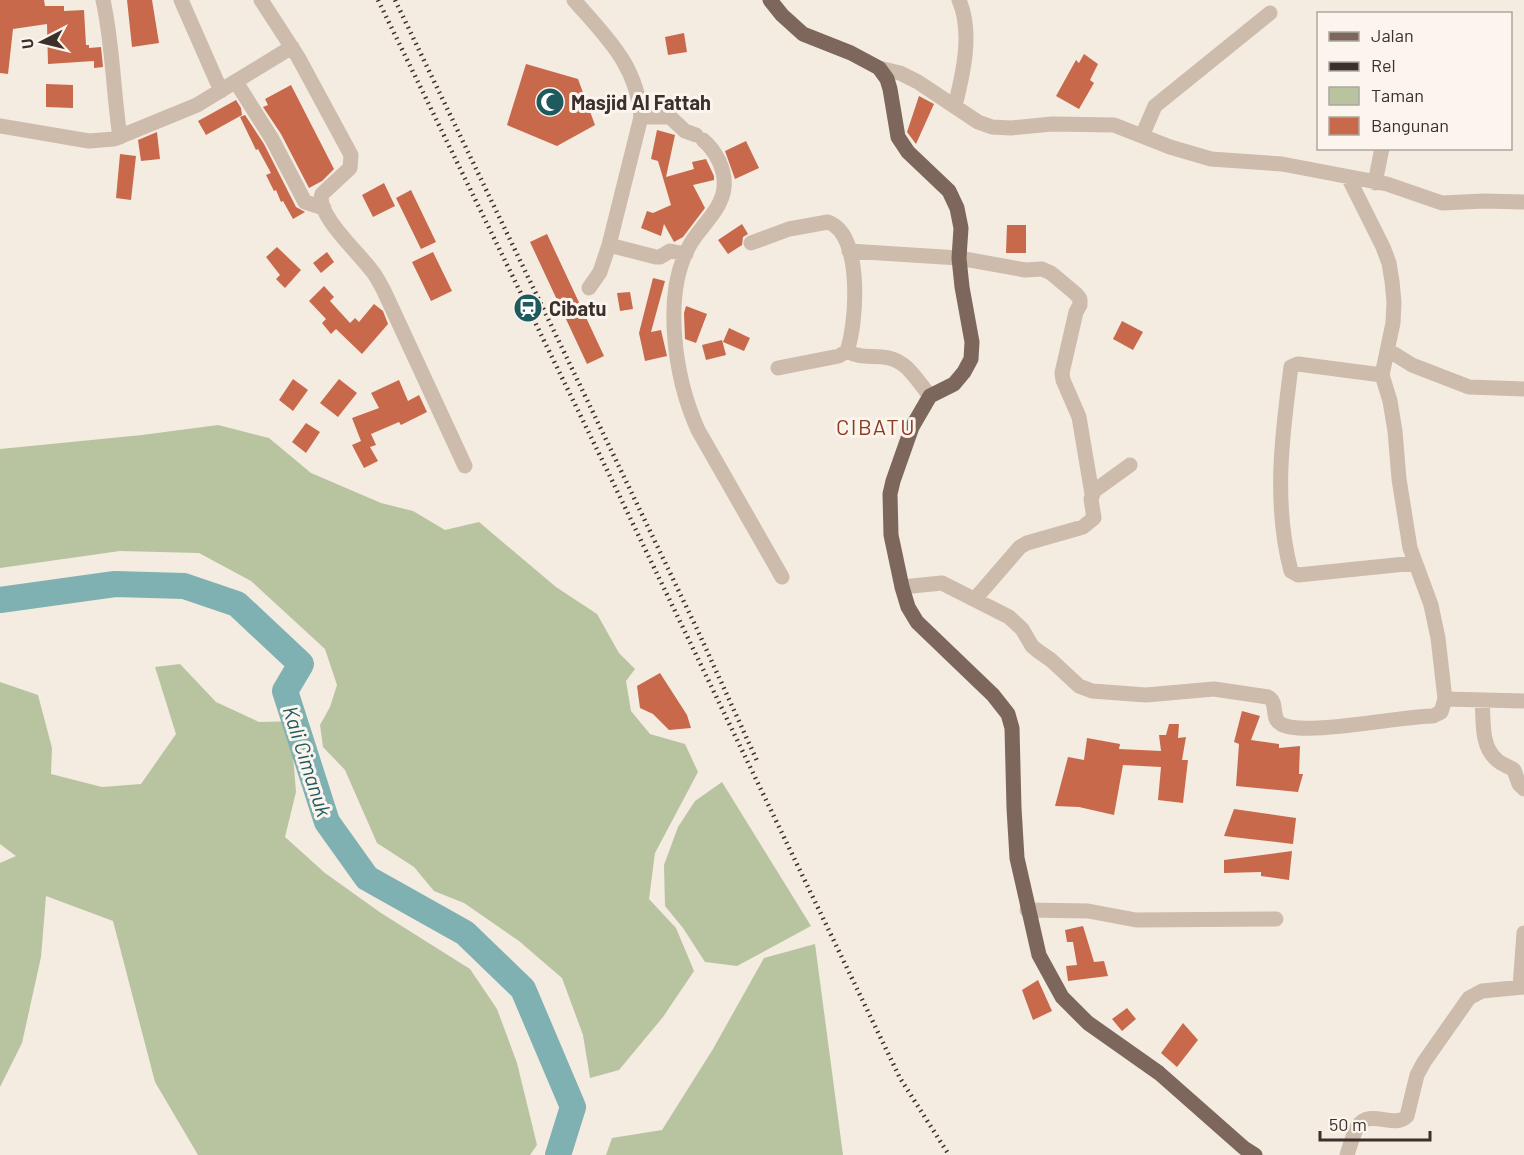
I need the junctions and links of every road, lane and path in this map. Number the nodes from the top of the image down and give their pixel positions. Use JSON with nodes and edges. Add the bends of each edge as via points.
{"nodes":[{"id":1,"x":103,"y":0,"type":"edge"},
{"id":2,"x":181,"y":0,"type":"edge"},
{"id":3,"x":261,"y":0,"type":"edge"},
{"id":4,"x":574,"y":0,"type":"edge"},
{"id":5,"x":770,"y":0,"type":"edge"},
{"id":6,"x":959,"y":0,"type":"edge"},
{"id":7,"x":1270,"y":13,"type":"dead end"},
{"id":8,"x":292,"y":47,"type":"junction"},
{"id":9,"x":879,"y":68,"type":"junction"},
{"id":10,"x":236,"y":82,"type":"junction"},
{"id":11,"x":221,"y":91,"type":"junction"},
{"id":12,"x":955,"y":106,"type":"junction"},
{"id":13,"x":641,"y":117,"type":"junction"},
{"id":14,"x":0,"y":126,"type":"edge"},
{"id":15,"x":1142,"y":136,"type":"junction"},
{"id":16,"x":120,"y":137,"type":"junction"},
{"id":17,"x":1382,"y":150,"type":"edge"},
{"id":18,"x":1348,"y":177,"type":"junction"},
{"id":19,"x":1375,"y":183,"type":"junction"},
{"id":20,"x":1524,"y":202,"type":"edge"},
{"id":21,"x":324,"y":208,"type":"junction"},
{"id":22,"x":751,"y":243,"type":"dead end"},
{"id":23,"x":609,"y":245,"type":"junction"},
{"id":24,"x":849,"y":251,"type":"junction"},
{"id":25,"x":686,"y":254,"type":"junction"},
{"id":26,"x":959,"y":258,"type":"junction"},
{"id":27,"x":589,"y":288,"type":"dead end"},
{"id":28,"x":1388,"y":350,"type":"junction"},
{"id":29,"x":847,"y":351,"type":"junction"},
{"id":30,"x":778,"y":368,"type":"dead end"},
{"id":31,"x":1382,"y":375,"type":"junction"},
{"id":32,"x":1524,"y":389,"type":"edge"},
{"id":33,"x":930,"y":396,"type":"junction"},
{"id":34,"x":1130,"y":465,"type":"dead end"},
{"id":35,"x":465,"y":466,"type":"dead end"},
{"id":36,"x":1092,"y":494,"type":"junction"},
{"id":37,"x":1415,"y":563,"type":"junction"},
{"id":38,"x":782,"y":577,"type":"dead end"},
{"id":39,"x":902,"y":587,"type":"junction"},
{"id":40,"x":975,"y":600,"type":"junction"},
{"id":41,"x":1445,"y":699,"type":"junction"},
{"id":42,"x":1482,"y":700,"type":"junction"},
{"id":43,"x":1524,"y":701,"type":"edge"},
{"id":44,"x":1524,"y":789,"type":"edge"},
{"id":45,"x":1028,"y":910,"type":"junction"},
{"id":46,"x":1276,"y":919,"type":"dead end"},
{"id":47,"x":1524,"y":933,"type":"edge"},
{"id":48,"x":1522,"y":987,"type":"edge"},
{"id":49,"x":1255,"y":1155,"type":"edge"},
{"id":50,"x":1347,"y":1155,"type":"edge"}],
"edges":[{"from":1,"to":16,"type":"street"},
{"from":2,"to":11,"type":"street"},
{"from":3,"to":8,"type":"street"},
{"from":4,"to":13,"type":"street","via":[[623,58],[640,97]]},
{"from":5,"to":9,"type":"main road","via":[[803,34]]},
{"from":6,"to":12,"type":"street","via":[[965,50]]},
{"from":7,"to":15,"type":"street","via":[[1155,106]]},
{"from":8,"to":10,"type":"street"},
{"from":8,"to":21,"type":"street","via":[[351,155],[350,168],[322,194]]},
{"from":9,"to":12,"type":"street","via":[[900,73]]},
{"from":9,"to":26,"type":"main road","via":[[890,89],[898,137],[908,152],[949,191],[957,208],[961,228]]},
{"from":10,"to":11,"type":"street"},
{"from":10,"to":21,"type":"street","via":[[305,202]]},
{"from":11,"to":16,"type":"street"},
{"from":12,"to":15,"type":"street","via":[[992,128],[1114,125]]},
{"from":13,"to":23,"type":"street"},
{"from":13,"to":25,"type":"street","via":[[670,117],[699,138],[716,155],[724,179],[720,202]]},
{"from":14,"to":16,"type":"street","via":[[89,141]]},
{"from":15,"to":18,"type":"street","via":[[1211,159],[1282,164]]},
{"from":17,"to":19,"type":"street"},
{"from":18,"to":19,"type":"street"},
{"from":18,"to":28,"type":"street","via":[[1389,263],[1394,302]]},
{"from":19,"to":20,"type":"street","via":[[1442,203]]},
{"from":21,"to":35,"type":"street","via":[[379,282]]},
{"from":22,"to":24,"type":"street","via":[[789,229],[828,222],[838,229]]},
{"from":23,"to":25,"type":"street","via":[[656,257],[670,251]]},
{"from":23,"to":27,"type":"street","via":[[600,272]]},
{"from":24,"to":26,"type":"street"},
{"from":24,"to":29,"type":"street","via":[[854,268],[855,304]]},
{"from":25,"to":38,"type":"street","via":[[672,315],[691,414]]},
{"from":26,"to":33,"type":"main road","via":[[971,359],[954,384]]},
{"from":26,"to":36,"type":"street","via":[[1025,270],[1042,269],[1052,273],[1080,299],[1062,373],[1079,417]]},
{"from":28,"to":31,"type":"street"},
{"from":28,"to":32,"type":"street","via":[[1412,365],[1469,387]]},
{"from":29,"to":30,"type":"street"},
{"from":29,"to":33,"type":"street","via":[[900,362]]},
{"from":31,"to":37,"type":"street","via":[[1390,401],[1399,479]]},
{"from":31,"to":37,"type":"street","via":[[1298,364],[1290,367],[1280,494],[1285,548],[1291,571],[1298,575]]},
{"from":33,"to":39,"type":"main road","via":[[912,428],[890,494],[891,535]]},
{"from":34,"to":36,"type":"street"},
{"from":36,"to":40,"type":"street","via":[[1094,518],[1090,523],[1020,547]]},
{"from":37,"to":41,"type":"street","via":[[1431,605]]},
{"from":39,"to":40,"type":"street","via":[[942,583]]},
{"from":39,"to":45,"type":"main road","via":[[917,622],[1008,714],[1012,728],[1017,858]]},
{"from":40,"to":41,"type":"street","via":[[1016,623],[1038,651],[1078,686],[1092,691],[1146,695],[1214,689],[1243,692],[1272,699],[1277,721],[1282,725],[1317,729],[1433,716],[1441,711]]},
{"from":41,"to":42,"type":"street"},
{"from":42,"to":43,"type":"street"},
{"from":42,"to":44,"type":"street","via":[[1485,744],[1500,763],[1514,770]]},
{"from":45,"to":46,"type":"street","via":[[1088,911],[1136,920]]},
{"from":45,"to":49,"type":"main road","via":[[1039,955],[1062,997],[1088,1023],[1159,1073]]},
{"from":47,"to":48,"type":"street"},
{"from":48,"to":50,"type":"street","via":[[1482,991],[1469,999],[1417,1075],[1407,1116],[1395,1121],[1365,1120],[1358,1126]]}]}
